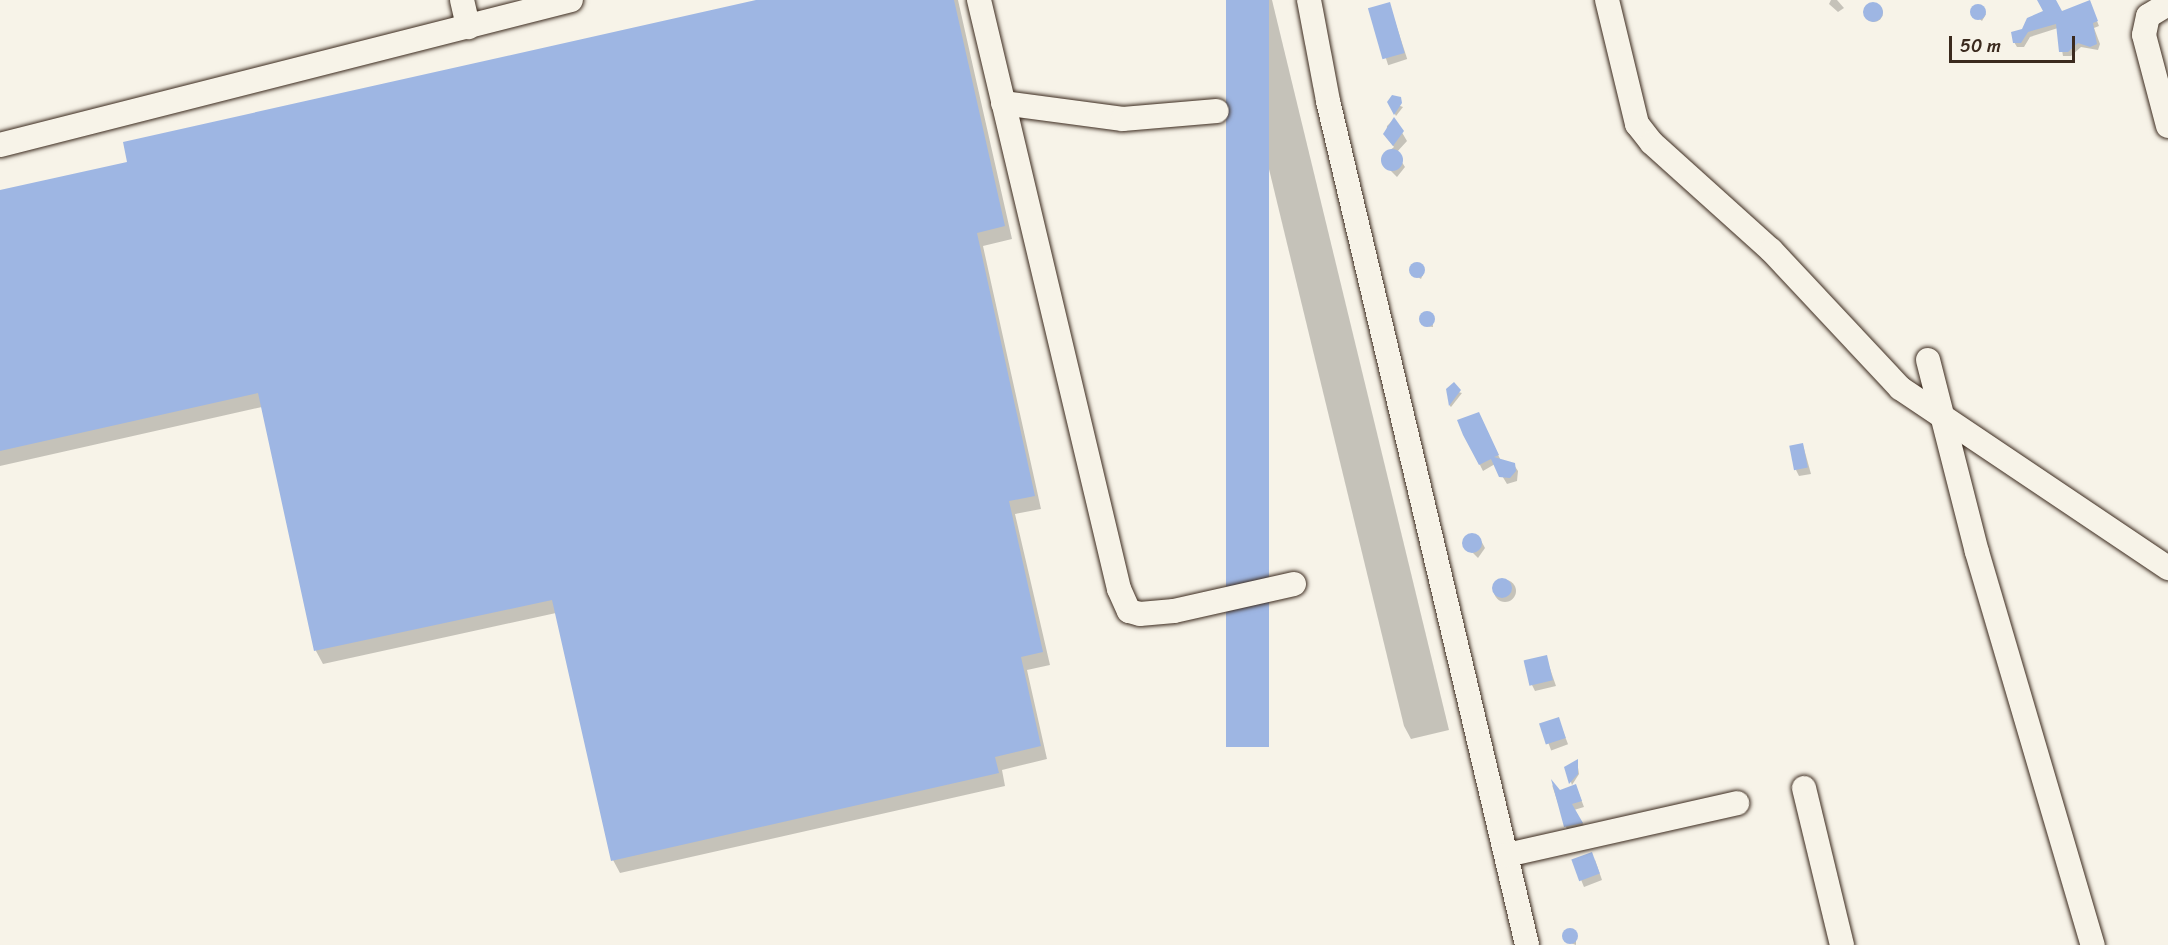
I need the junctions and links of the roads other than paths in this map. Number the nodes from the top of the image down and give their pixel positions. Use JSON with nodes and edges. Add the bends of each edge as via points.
{"nodes":[{"id":1,"x":462,"y":0,"type":"edge"},
{"id":2,"x":571,"y":0,"type":"edge"},
{"id":3,"x":979,"y":0,"type":"edge"},
{"id":4,"x":1309,"y":0,"type":"edge"},
{"id":5,"x":1607,"y":0,"type":"edge"},
{"id":6,"x":2168,"y":4,"type":"edge"},
{"id":7,"x":468,"y":27,"type":"junction"},
{"id":8,"x":1003,"y":104,"type":"junction"},
{"id":9,"x":1217,"y":111,"type":"dead end"},
{"id":10,"x":2168,"y":126,"type":"edge"},
{"id":11,"x":0,"y":145,"type":"edge"},
{"id":12,"x":1928,"y":360,"type":"dead end"},
{"id":13,"x":1942,"y":419,"type":"junction"},
{"id":14,"x":2168,"y":568,"type":"edge"},
{"id":15,"x":1294,"y":584,"type":"dead end"},
{"id":16,"x":1804,"y":788,"type":"dead end"},
{"id":17,"x":1737,"y":802,"type":"dead end"},
{"id":18,"x":1506,"y":855,"type":"junction"},
{"id":19,"x":1527,"y":945,"type":"edge"},
{"id":20,"x":1842,"y":945,"type":"edge"},
{"id":21,"x":2093,"y":945,"type":"edge"}],
"edges":[{"from":1,"to":7,"type":"street"},
{"from":2,"to":7,"type":"street"},
{"from":3,"to":8,"type":"street"},
{"from":4,"to":18,"type":"street","via":[[1331,112]]},
{"from":5,"to":13,"type":"street","via":[[1637,124],[1652,143],[1771,250],[1900,388]]},
{"from":6,"to":10,"type":"street","via":[[2148,16],[2144,35]]},
{"from":7,"to":11,"type":"street"},
{"from":8,"to":9,"type":"street","via":[[1123,119]]},
{"from":8,"to":15,"type":"street","via":[[1119,589],[1129,611],[1174,611]]},
{"from":12,"to":13,"type":"street"},
{"from":13,"to":14,"type":"street"},
{"from":13,"to":21,"type":"street","via":[[1977,552]]},
{"from":16,"to":20,"type":"street"},
{"from":17,"to":18,"type":"street"},
{"from":18,"to":19,"type":"street"}]}
